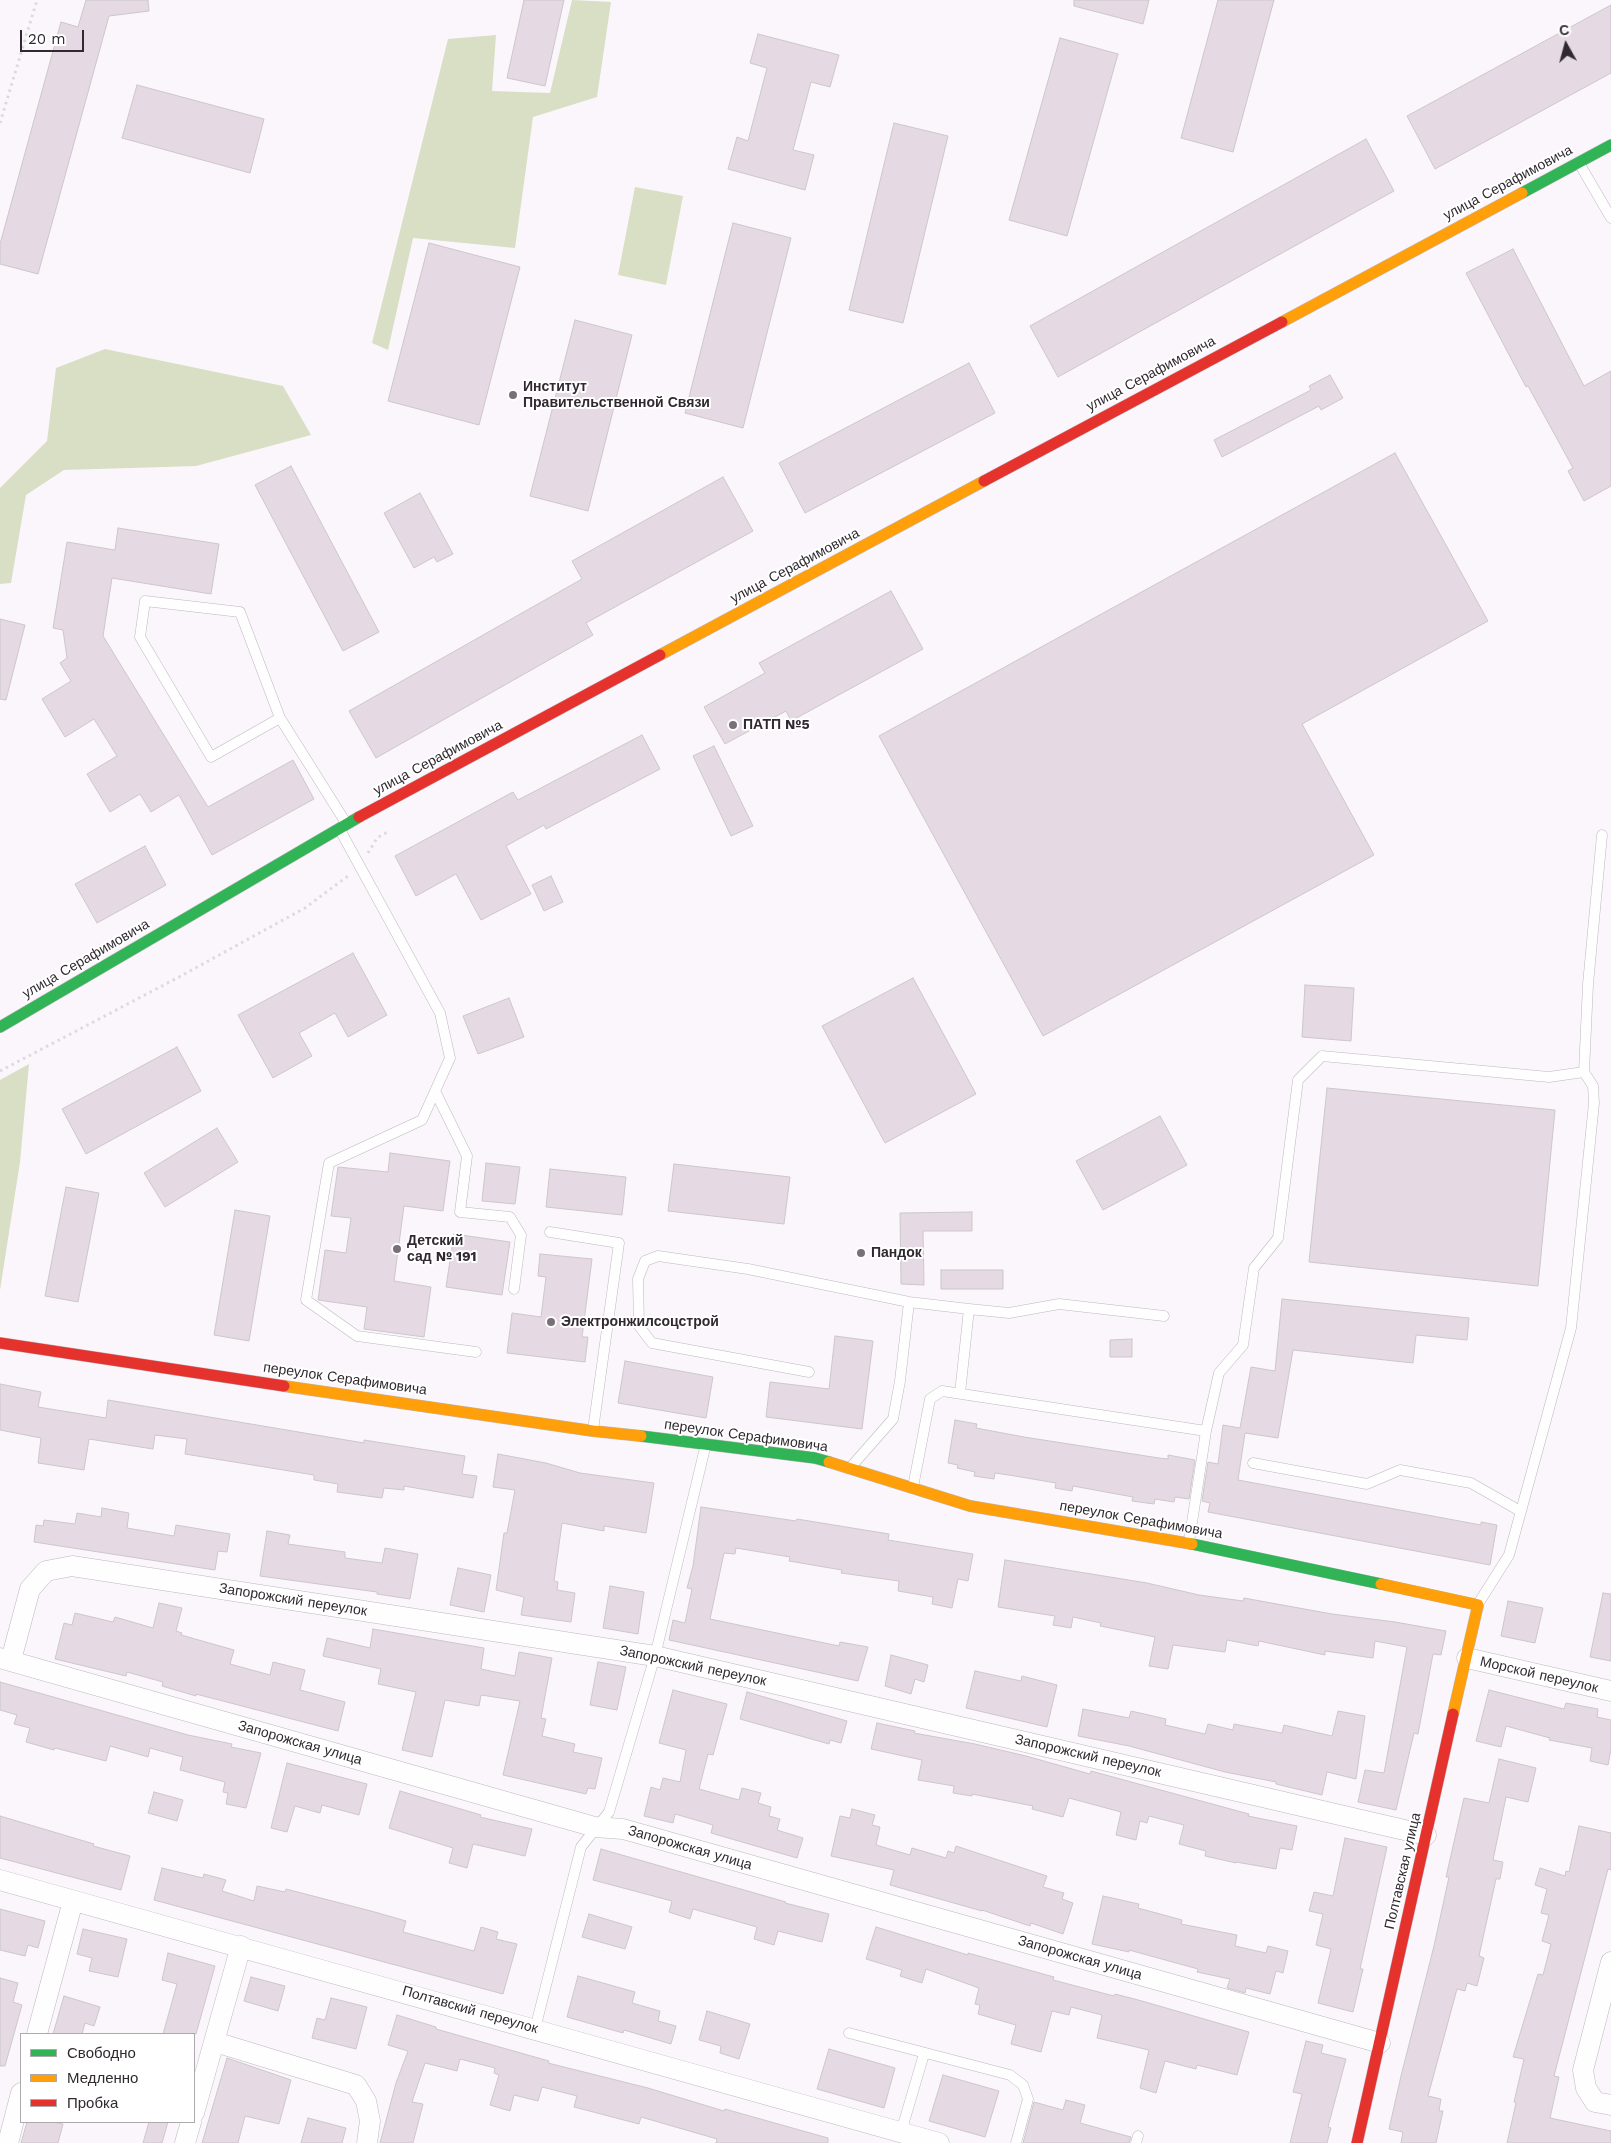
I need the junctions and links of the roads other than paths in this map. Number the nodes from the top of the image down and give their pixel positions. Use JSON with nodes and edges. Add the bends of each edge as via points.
{"nodes":[{"id":1,"x":1611,"y":145,"type":"edge"},
{"id":2,"x":1579,"y":162,"type":"junction"},
{"id":3,"x":1611,"y":218,"type":"edge"},
{"id":4,"x":280,"y":718,"type":"junction"},
{"id":5,"x":343,"y":827,"type":"junction"},
{"id":6,"x":1602,"y":834,"type":"dead end"},
{"id":7,"x":0,"y":1027,"type":"edge"},
{"id":8,"x":1584,"y":1072,"type":"junction"},
{"id":9,"x":435,"y":1091,"type":"junction"},
{"id":10,"x":550,"y":1232,"type":"dead end"},
{"id":11,"x":514,"y":1289,"type":"dead end"},
{"id":12,"x":909,"y":1302,"type":"junction"},
{"id":13,"x":969,"y":1309,"type":"junction"},
{"id":14,"x":1164,"y":1316,"type":"dead end"},
{"id":15,"x":0,"y":1342,"type":"edge"},
{"id":16,"x":476,"y":1352,"type":"dead end"},
{"id":17,"x":809,"y":1372,"type":"dead end"},
{"id":18,"x":960,"y":1393,"type":"junction"},
{"id":19,"x":593,"y":1431,"type":"junction"},
{"id":20,"x":1206,"y":1431,"type":"junction"},
{"id":21,"x":706,"y":1443,"type":"junction"},
{"id":22,"x":1253,"y":1464,"type":"dead end"},
{"id":23,"x":850,"y":1468,"type":"junction"},
{"id":24,"x":913,"y":1488,"type":"junction"},
{"id":25,"x":1520,"y":1511,"type":"junction"},
{"id":26,"x":1189,"y":1543,"type":"junction"},
{"id":27,"x":1478,"y":1605,"type":"junction"},
{"id":28,"x":655,"y":1656,"type":"junction"},
{"id":29,"x":1467,"y":1658,"type":"junction"},
{"id":30,"x":5,"y":1659,"type":"edge"},
{"id":31,"x":1611,"y":1691,"type":"edge"},
{"id":32,"x":595,"y":1827,"type":"junction"},
{"id":33,"x":1426,"y":1835,"type":"junction"},
{"id":34,"x":0,"y":1880,"type":"edge"},
{"id":35,"x":73,"y":1901,"type":"junction"},
{"id":36,"x":241,"y":1946,"type":"junction"},
{"id":37,"x":1611,"y":1962,"type":"edge"},
{"id":38,"x":535,"y":2029,"type":"junction"},
{"id":39,"x":37,"y":2033,"type":"edge"},
{"id":40,"x":849,"y":2033,"type":"dead end"},
{"id":41,"x":215,"y":2042,"type":"junction"},
{"id":42,"x":1380,"y":2043,"type":"junction"},
{"id":43,"x":924,"y":2054,"type":"junction"},
{"id":44,"x":20,"y":2097,"type":"edge"},
{"id":45,"x":1611,"y":2105,"type":"edge"},
{"id":46,"x":195,"y":2110,"type":"edge"},
{"id":47,"x":191,"y":2123,"type":"edge"},
{"id":48,"x":901,"y":2132,"type":"junction"},
{"id":49,"x":8,"y":2143,"type":"edge"},
{"id":50,"x":185,"y":2143,"type":"edge"},
{"id":51,"x":367,"y":2143,"type":"edge"},
{"id":52,"x":939,"y":2143,"type":"edge"},
{"id":53,"x":1016,"y":2143,"type":"edge"},
{"id":54,"x":1357,"y":2143,"type":"edge"}],
"edges":[{"from":1,"to":2,"type":"street","name":"улица Серафимовича"},
{"from":2,"to":3,"type":"lane"},
{"from":2,"to":5,"type":"street","name":"улица Серафимовича"},
{"from":4,"to":4,"type":"lane","via":[[240,612],[145,601],[140,637],[211,757]]},
{"from":4,"to":5,"type":"lane","via":[[336,804]]},
{"from":5,"to":7,"type":"street","name":"улица Серафимовича"},
{"from":5,"to":9,"type":"lane","via":[[360,866],[440,1013],[450,1058]]},
{"from":6,"to":8,"type":"lane","via":[[1588,984]]},
{"from":8,"to":20,"type":"lane","via":[[1549,1077],[1322,1056],[1298,1080],[1278,1238],[1254,1268],[1243,1345],[1219,1372]]},
{"from":8,"to":25,"type":"lane","via":[[1593,1086],[1594,1103],[1571,1328]]},
{"from":9,"to":11,"type":"lane","via":[[467,1156],[460,1212],[510,1217],[520,1235]]},
{"from":9,"to":16,"type":"lane","via":[[422,1120],[329,1163],[306,1300],[357,1336]]},
{"from":10,"to":19,"type":"lane","via":[[619,1243]]},
{"from":12,"to":13,"type":"lane"},
{"from":12,"to":17,"type":"lane","via":[[721,1265],[658,1256],[645,1261],[638,1279],[639,1326],[652,1343]]},
{"from":12,"to":23,"type":"lane","via":[[893,1419]]},
{"from":13,"to":14,"type":"lane","via":[[1009,1312],[1059,1304]]},
{"from":13,"to":18,"type":"lane"},
{"from":15,"to":19,"type":"street","name":"переулок Серафимовича"},
{"from":18,"to":20,"type":"lane"},
{"from":18,"to":24,"type":"lane","via":[[942,1390],[930,1399]]},
{"from":19,"to":21,"type":"street","name":"переулок Серафимовича"},
{"from":20,"to":26,"type":"lane"},
{"from":21,"to":23,"type":"street","name":"переулок Серафимовича","via":[[815,1458]]},
{"from":21,"to":28,"type":"lane"},
{"from":22,"to":25,"type":"lane","via":[[1367,1484],[1400,1470],[1471,1483]]},
{"from":23,"to":24,"type":"street","name":"переулок Серафимовича"},
{"from":24,"to":26,"type":"street","name":"переулок Серафимовича","via":[[970,1506]]},
{"from":25,"to":27,"type":"lane","via":[[1508,1555]]},
{"from":26,"to":27,"type":"street","name":"переулок Серафимовича"},
{"from":27,"to":29,"type":"street","name":"Полтавская улица"},
{"from":28,"to":30,"type":"street","name":"Запорожский переулок","via":[[72,1566],[46,1572],[30,1589]]},
{"from":28,"to":32,"type":"lane","via":[[609,1812]]},
{"from":28,"to":33,"type":"street","name":"Запорожский переулок"},
{"from":29,"to":31,"type":"street","name":"Морской переулок"},
{"from":29,"to":33,"type":"street","name":"Полтавская улица"},
{"from":30,"to":32,"type":"street","name":"Запорожская улица"},
{"from":32,"to":38,"type":"lane","via":[[581,1847]]},
{"from":32,"to":42,"type":"street","name":"Запорожская улица","via":[[623,1829]]},
{"from":33,"to":42,"type":"street","name":"Полтавская улица"},
{"from":34,"to":35,"type":"street","name":"Полтавский переулок"},
{"from":35,"to":36,"type":"street","name":"Полтавский переулок"},
{"from":35,"to":39,"type":"street"},
{"from":36,"to":38,"type":"street","name":"Полтавский переулок"},
{"from":36,"to":41,"type":"street"},
{"from":37,"to":45,"type":"street","via":[[1583,2070],[1586,2088],[1595,2102]]},
{"from":38,"to":48,"type":"street","name":"Полтавский переулок"},
{"from":40,"to":43,"type":"lane"},
{"from":41,"to":46,"type":"street"},
{"from":41,"to":51,"type":"street","via":[[356,2085],[366,2101],[369,2115]]},
{"from":42,"to":54,"type":"street","name":"Полтавская улица"},
{"from":43,"to":48,"type":"lane"},
{"from":43,"to":53,"type":"lane","via":[[1010,2075],[1023,2085],[1028,2099]]},
{"from":44,"to":49,"type":"street"},
{"from":47,"to":50,"type":"street"},
{"from":48,"to":52,"type":"street","name":"Полтавский переулок"}]}
